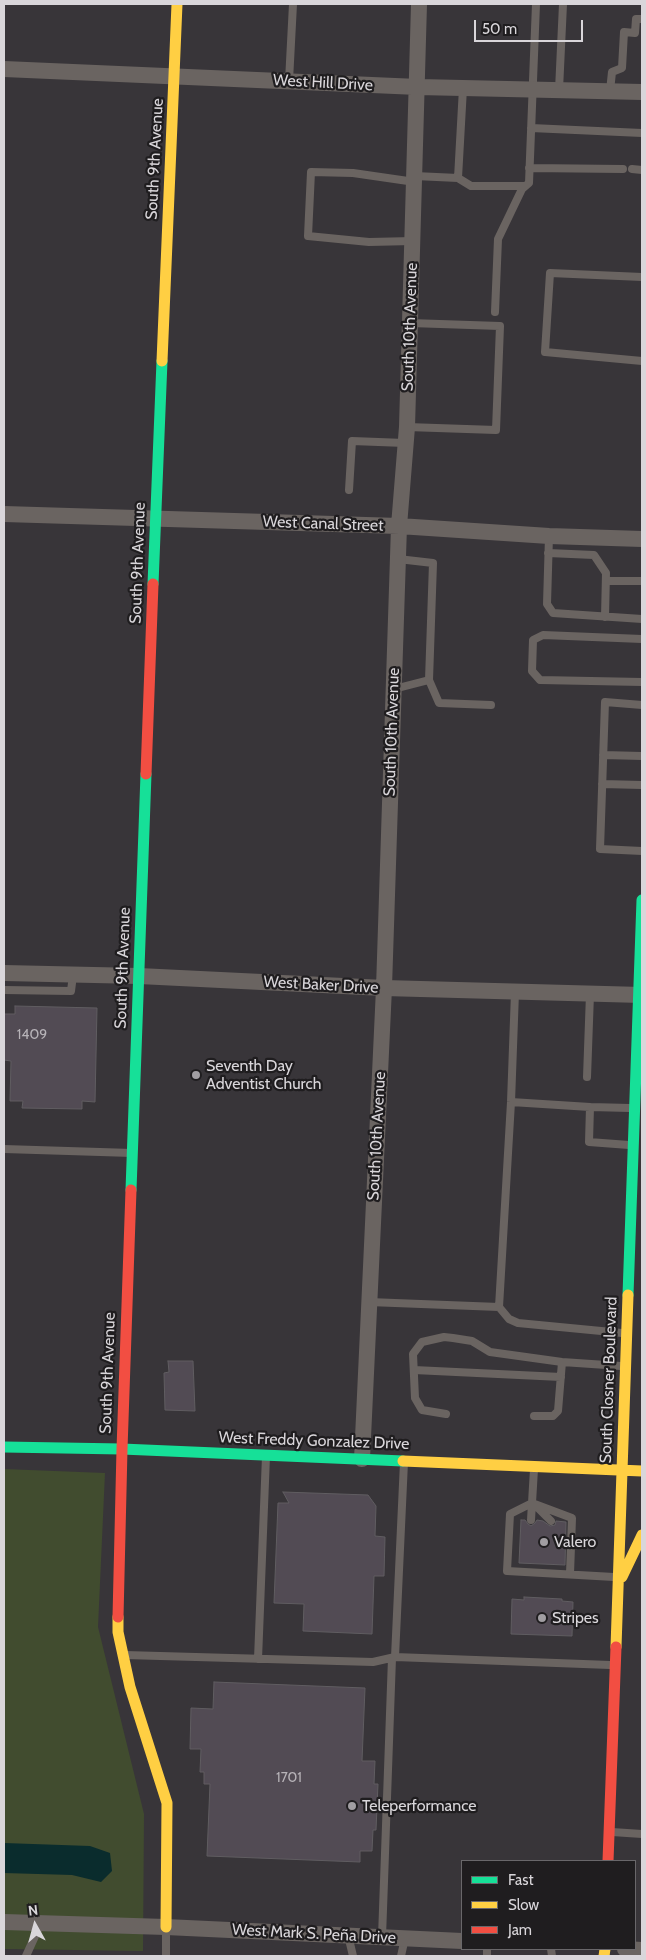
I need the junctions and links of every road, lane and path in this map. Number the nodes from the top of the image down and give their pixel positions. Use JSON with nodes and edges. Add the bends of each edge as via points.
{"nodes":[{"id":1,"x":177,"y":4,"type":"edge"},
{"id":2,"x":293,"y":4,"type":"edge"},
{"id":3,"x":420,"y":4,"type":"edge"},
{"id":4,"x":536,"y":4,"type":"edge"},
{"id":5,"x":562,"y":4,"type":"edge"},
{"id":6,"x":642,"y":19,"type":"edge"},
{"id":7,"x":4,"y":69,"type":"edge"},
{"id":8,"x":175,"y":76,"type":"junction"},
{"id":9,"x":289,"y":81,"type":"junction"},
{"id":10,"x":418,"y":87,"type":"junction"},
{"id":11,"x":463,"y":88,"type":"junction"},
{"id":12,"x":533,"y":89,"type":"junction"},
{"id":13,"x":559,"y":90,"type":"junction"},
{"id":14,"x":610,"y":91,"type":"junction"},
{"id":15,"x":642,"y":92,"type":"edge"},
{"id":16,"x":531,"y":128,"type":"junction"},
{"id":17,"x":642,"y":133,"type":"edge"},
{"id":18,"x":529,"y":168,"type":"junction"},
{"id":19,"x":642,"y":170,"type":"edge"},
{"id":20,"x":458,"y":178,"type":"junction"},
{"id":21,"x":415,"y":179,"type":"junction"},
{"id":22,"x":525,"y":186,"type":"junction"},
{"id":23,"x":413,"y":241,"type":"junction"},
{"id":24,"x":642,"y":277,"type":"edge"},
{"id":25,"x":496,"y":312,"type":"dead end"},
{"id":26,"x":410,"y":323,"type":"junction"},
{"id":27,"x":642,"y":361,"type":"edge"},
{"id":28,"x":407,"y":427,"type":"junction"},
{"id":29,"x":405,"y":444,"type":"junction"},
{"id":30,"x":349,"y":490,"type":"dead end"},
{"id":31,"x":4,"y":514,"type":"edge"},
{"id":32,"x":155,"y":518,"type":"junction"},
{"id":33,"x":398,"y":526,"type":"junction"},
{"id":34,"x":549,"y":536,"type":"junction"},
{"id":35,"x":594,"y":538,"type":"junction"},
{"id":36,"x":642,"y":539,"type":"edge"},
{"id":37,"x":548,"y":553,"type":"junction"},
{"id":38,"x":594,"y":554,"type":"junction"},
{"id":39,"x":398,"y":560,"type":"junction"},
{"id":40,"x":606,"y":581,"type":"junction"},
{"id":41,"x":642,"y":581,"type":"edge"},
{"id":42,"x":605,"y":617,"type":"junction"},
{"id":43,"x":642,"y":619,"type":"edge"},
{"id":44,"x":642,"y":639,"type":"edge"},
{"id":45,"x":429,"y":680,"type":"junction"},
{"id":46,"x":642,"y":682,"type":"edge"},
{"id":47,"x":394,"y":689,"type":"junction"},
{"id":48,"x":491,"y":705,"type":"dead end"},
{"id":49,"x":642,"y":705,"type":"edge"},
{"id":50,"x":603,"y":755,"type":"junction"},
{"id":51,"x":642,"y":756,"type":"edge"},
{"id":52,"x":602,"y":784,"type":"junction"},
{"id":53,"x":642,"y":785,"type":"edge"},
{"id":54,"x":642,"y":851,"type":"edge"},
{"id":55,"x":642,"y":900,"type":"edge"},
{"id":56,"x":4,"y":973,"type":"edge"},
{"id":57,"x":73,"y":975,"type":"junction"},
{"id":58,"x":140,"y":976,"type":"junction"},
{"id":59,"x":384,"y":988,"type":"junction"},
{"id":60,"x":4,"y":990,"type":"edge"},
{"id":61,"x":515,"y":992,"type":"junction"},
{"id":62,"x":590,"y":994,"type":"junction"},
{"id":63,"x":641,"y":995,"type":"edge"},
{"id":64,"x":587,"y":1077,"type":"dead end"},
{"id":65,"x":511,"y":1102,"type":"junction"},
{"id":66,"x":590,"y":1107,"type":"junction"},
{"id":67,"x":635,"y":1108,"type":"junction"},
{"id":68,"x":638,"y":1127,"type":"edge"},
{"id":69,"x":634,"y":1145,"type":"junction"},
{"id":70,"x":4,"y":1149,"type":"edge"},
{"id":71,"x":133,"y":1154,"type":"junction"},
{"id":72,"x":637,"y":1180,"type":"edge"},
{"id":73,"x":369,"y":1302,"type":"junction"},
{"id":74,"x":499,"y":1307,"type":"junction"},
{"id":75,"x":627,"y":1333,"type":"junction"},
{"id":76,"x":562,"y":1362,"type":"junction"},
{"id":77,"x":626,"y":1366,"type":"junction"},
{"id":78,"x":414,"y":1370,"type":"junction"},
{"id":79,"x":561,"y":1377,"type":"junction"},
{"id":80,"x":446,"y":1414,"type":"dead end"},
{"id":81,"x":534,"y":1416,"type":"dead end"},
{"id":82,"x":4,"y":1447,"type":"edge"},
{"id":83,"x":122,"y":1450,"type":"junction"},
{"id":84,"x":266,"y":1456,"type":"junction"},
{"id":85,"x":362,"y":1459,"type":"junction"},
{"id":86,"x":404,"y":1461,"type":"junction"},
{"id":87,"x":534,"y":1467,"type":"junction"},
{"id":88,"x":622,"y":1470,"type":"junction"},
{"id":89,"x":642,"y":1471,"type":"edge"},
{"id":90,"x":532,"y":1503,"type":"junction"},
{"id":91,"x":532,"y":1520,"type":"dead end"},
{"id":92,"x":551,"y":1521,"type":"dead end"},
{"id":93,"x":642,"y":1535,"type":"edge"},
{"id":94,"x":530,"y":1563,"type":"dead end"},
{"id":95,"x":550,"y":1564,"type":"dead end"},
{"id":96,"x":529,"y":1572,"type":"junction"},
{"id":97,"x":550,"y":1574,"type":"junction"},
{"id":98,"x":570,"y":1574,"type":"junction"},
{"id":99,"x":618,"y":1582,"type":"junction"},
{"id":100,"x":123,"y":1655,"type":"junction"},
{"id":101,"x":394,"y":1658,"type":"junction"},
{"id":102,"x":258,"y":1659,"type":"junction"},
{"id":103,"x":615,"y":1665,"type":"junction"},
{"id":104,"x":609,"y":1832,"type":"junction"},
{"id":105,"x":642,"y":1834,"type":"edge"},
{"id":106,"x":608,"y":1860,"type":"edge"},
{"id":107,"x":4,"y":1922,"type":"edge"},
{"id":108,"x":41,"y":1923,"type":"junction"},
{"id":109,"x":166,"y":1927,"type":"junction"},
{"id":110,"x":348,"y":1935,"type":"junction"},
{"id":111,"x":382,"y":1937,"type":"junction"},
{"id":112,"x":405,"y":1938,"type":"junction"},
{"id":113,"x":461,"y":1941,"type":"edge"},
{"id":114,"x":26,"y":1956,"type":"edge"},
{"id":115,"x":166,"y":1956,"type":"edge"},
{"id":116,"x":353,"y":1956,"type":"edge"},
{"id":117,"x":400,"y":1956,"type":"edge"}],
"edges":[{"from":1,"to":8,"type":"street","name":"South 9th Avenue"},
{"from":2,"to":9,"type":"lane"},
{"from":3,"to":10,"type":"street","name":"South 10th Avenue"},
{"from":4,"to":12,"type":"lane"},
{"from":5,"to":13,"type":"lane"},
{"from":6,"to":14,"type":"lane","via":[[636,19],[635,33],[624,32],[622,68],[612,72]]},
{"from":7,"to":8,"type":"street","name":"West Hill Drive"},
{"from":8,"to":9,"type":"street","name":"West Hill Drive"},
{"from":8,"to":32,"type":"street","name":"South 9th Avenue"},
{"from":9,"to":10,"type":"street","name":"West Hill Drive"},
{"from":10,"to":11,"type":"street","name":"West Hill Drive"},
{"from":10,"to":21,"type":"street","name":"South 10th Avenue"},
{"from":11,"to":12,"type":"street","name":"West Hill Drive"},
{"from":11,"to":20,"type":"lane"},
{"from":12,"to":13,"type":"street","name":"West Hill Drive"},
{"from":12,"to":16,"type":"lane"},
{"from":13,"to":14,"type":"street","name":"West Hill Drive"},
{"from":14,"to":15,"type":"street","name":"West Hill Drive"},
{"from":16,"to":17,"type":"lane"},
{"from":16,"to":18,"type":"lane"},
{"from":18,"to":19,"type":"lane"},
{"from":18,"to":22,"type":"lane","via":[[529,183]]},
{"from":20,"to":21,"type":"lane"},
{"from":20,"to":22,"type":"lane","via":[[471,186]]},
{"from":21,"to":23,"type":"street","name":"South 10th Avenue"},
{"from":21,"to":23,"type":"lane","via":[[310,172],[308,236],[369,242]]},
{"from":22,"to":25,"type":"lane","via":[[498,239]]},
{"from":23,"to":26,"type":"street","name":"South 10th Avenue"},
{"from":24,"to":27,"type":"lane","via":[[550,273],[545,352]]},
{"from":26,"to":28,"type":"street","name":"South 10th Avenue"},
{"from":26,"to":28,"type":"lane","via":[[500,326],[496,430]]},
{"from":28,"to":29,"type":"street","name":"South 10th Avenue"},
{"from":29,"to":30,"type":"lane","via":[[352,441]]},
{"from":29,"to":33,"type":"street","name":"South 10th Avenue"},
{"from":31,"to":32,"type":"street","name":"West Canal Street"},
{"from":32,"to":33,"type":"street","name":"West Canal Street"},
{"from":32,"to":58,"type":"street","name":"South 9th Avenue"},
{"from":33,"to":34,"type":"street","name":"West Canal Street"},
{"from":33,"to":39,"type":"street","name":"South 10th Avenue"},
{"from":34,"to":35,"type":"street","name":"West Canal Street"},
{"from":34,"to":37,"type":"lane"},
{"from":35,"to":36,"type":"street","name":"West Canal Street"},
{"from":35,"to":38,"type":"lane"},
{"from":37,"to":38,"type":"lane"},
{"from":37,"to":42,"type":"lane","via":[[549,609],[553,613]]},
{"from":38,"to":40,"type":"lane","via":[[606,573]]},
{"from":39,"to":45,"type":"lane","via":[[433,563]]},
{"from":39,"to":47,"type":"street","name":"South 10th Avenue"},
{"from":40,"to":41,"type":"lane"},
{"from":40,"to":42,"type":"lane"},
{"from":42,"to":43,"type":"lane"},
{"from":44,"to":46,"type":"lane","via":[[543,635],[533,640],[532,671],[540,680]]},
{"from":45,"to":47,"type":"lane"},
{"from":45,"to":48,"type":"lane","via":[[439,703]]},
{"from":47,"to":59,"type":"street","name":"South 10th Avenue"},
{"from":49,"to":50,"type":"lane","via":[[605,702]]},
{"from":50,"to":51,"type":"lane"},
{"from":50,"to":52,"type":"lane"},
{"from":52,"to":53,"type":"lane"},
{"from":52,"to":54,"type":"lane","via":[[600,849]]},
{"from":55,"to":63,"type":"street","name":"South Closner Boulevard"},
{"from":56,"to":57,"type":"street","name":"West Baker Drive"},
{"from":57,"to":58,"type":"street","name":"West Baker Drive"},
{"from":57,"to":60,"type":"lane","via":[[71,991]]},
{"from":58,"to":59,"type":"street","name":"West Baker Drive"},
{"from":58,"to":71,"type":"street","name":"South 9th Avenue"},
{"from":59,"to":61,"type":"street","name":"West Baker Drive"},
{"from":59,"to":73,"type":"street","name":"South 10th Avenue"},
{"from":61,"to":62,"type":"street","name":"West Baker Drive"},
{"from":61,"to":65,"type":"lane"},
{"from":62,"to":63,"type":"street","name":"West Baker Drive"},
{"from":62,"to":64,"type":"lane"},
{"from":63,"to":67,"type":"street","name":"South Closner Boulevard"},
{"from":65,"to":66,"type":"lane"},
{"from":65,"to":74,"type":"lane"},
{"from":66,"to":67,"type":"lane"},
{"from":66,"to":69,"type":"lane","via":[[589,1142]]},
{"from":67,"to":68,"type":"street","name":"South Closner Boulevard"},
{"from":68,"to":69,"type":"street","name":"South Closner Boulevard"},
{"from":69,"to":72,"type":"street","name":"South Closner Boulevard"},
{"from":70,"to":71,"type":"lane"},
{"from":71,"to":83,"type":"street","name":"South 9th Avenue"},
{"from":72,"to":75,"type":"street","name":"South Closner Boulevard","via":[[631,1320]]},
{"from":73,"to":74,"type":"lane"},
{"from":73,"to":85,"type":"street","name":"South 10th Avenue"},
{"from":74,"to":75,"type":"lane","via":[[518,1323]]},
{"from":75,"to":77,"type":"street","name":"South Closner Boulevard"},
{"from":76,"to":77,"type":"lane"},
{"from":76,"to":78,"type":"lane","via":[[490,1352],[472,1341],[444,1337],[422,1342],[413,1354]]},
{"from":76,"to":79,"type":"lane"},
{"from":77,"to":88,"type":"street","name":"South Closner Boulevard","via":[[629,1385]]},
{"from":78,"to":79,"type":"lane"},
{"from":78,"to":80,"type":"lane","via":[[415,1398],[422,1410]]},
{"from":79,"to":81,"type":"lane","via":[[558,1411],[553,1416]]},
{"from":82,"to":83,"type":"street","name":"West Freddy Gonzalez Drive"},
{"from":83,"to":84,"type":"street","name":"West Freddy Gonzalez Drive"},
{"from":83,"to":100,"type":"street","name":"South 9th Avenue","via":[[118,1632]]},
{"from":84,"to":85,"type":"street","name":"West Freddy Gonzalez Drive"},
{"from":84,"to":102,"type":"lane"},
{"from":85,"to":86,"type":"street","name":"West Freddy Gonzalez Drive"},
{"from":86,"to":87,"type":"street","name":"West Freddy Gonzalez Drive"},
{"from":86,"to":101,"type":"lane"},
{"from":87,"to":88,"type":"street","name":"West Freddy Gonzalez Drive"},
{"from":87,"to":90,"type":"lane"},
{"from":88,"to":89,"type":"street","name":"West Freddy Gonzalez Drive"},
{"from":88,"to":99,"type":"street","name":"South Closner Boulevard"},
{"from":90,"to":91,"type":"lane"},
{"from":90,"to":92,"type":"lane"},
{"from":90,"to":96,"type":"lane","via":[[510,1514],[507,1571]]},
{"from":90,"to":98,"type":"lane","via":[[572,1518]]},
{"from":93,"to":99,"type":"street"},
{"from":94,"to":96,"type":"lane"},
{"from":95,"to":97,"type":"lane"},
{"from":96,"to":97,"type":"lane"},
{"from":97,"to":98,"type":"lane"},
{"from":98,"to":99,"type":"lane"},
{"from":99,"to":103,"type":"street","name":"South Closner Boulevard"},
{"from":100,"to":102,"type":"lane"},
{"from":100,"to":109,"type":"street","name":"South 9th Avenue","via":[[167,1803]]},
{"from":101,"to":102,"type":"lane","via":[[373,1662]]},
{"from":101,"to":103,"type":"lane"},
{"from":101,"to":111,"type":"lane"},
{"from":103,"to":104,"type":"street","name":"South Closner Boulevard"},
{"from":104,"to":105,"type":"lane"},
{"from":104,"to":106,"type":"street","name":"South Closner Boulevard"},
{"from":107,"to":108,"type":"street","name":"West Mark S. Peña Drive"},
{"from":108,"to":109,"type":"street","name":"West Mark S. Peña Drive"},
{"from":108,"to":114,"type":"lane"},
{"from":109,"to":110,"type":"street","name":"West Mark S. Peña Drive"},
{"from":109,"to":115,"type":"lane"},
{"from":110,"to":111,"type":"street","name":"West Mark S. Peña Drive"},
{"from":110,"to":116,"type":"lane"},
{"from":111,"to":112,"type":"street","name":"West Mark S. Peña Drive"},
{"from":112,"to":113,"type":"street","name":"West Mark S. Peña Drive"},
{"from":112,"to":117,"type":"lane"}]}
